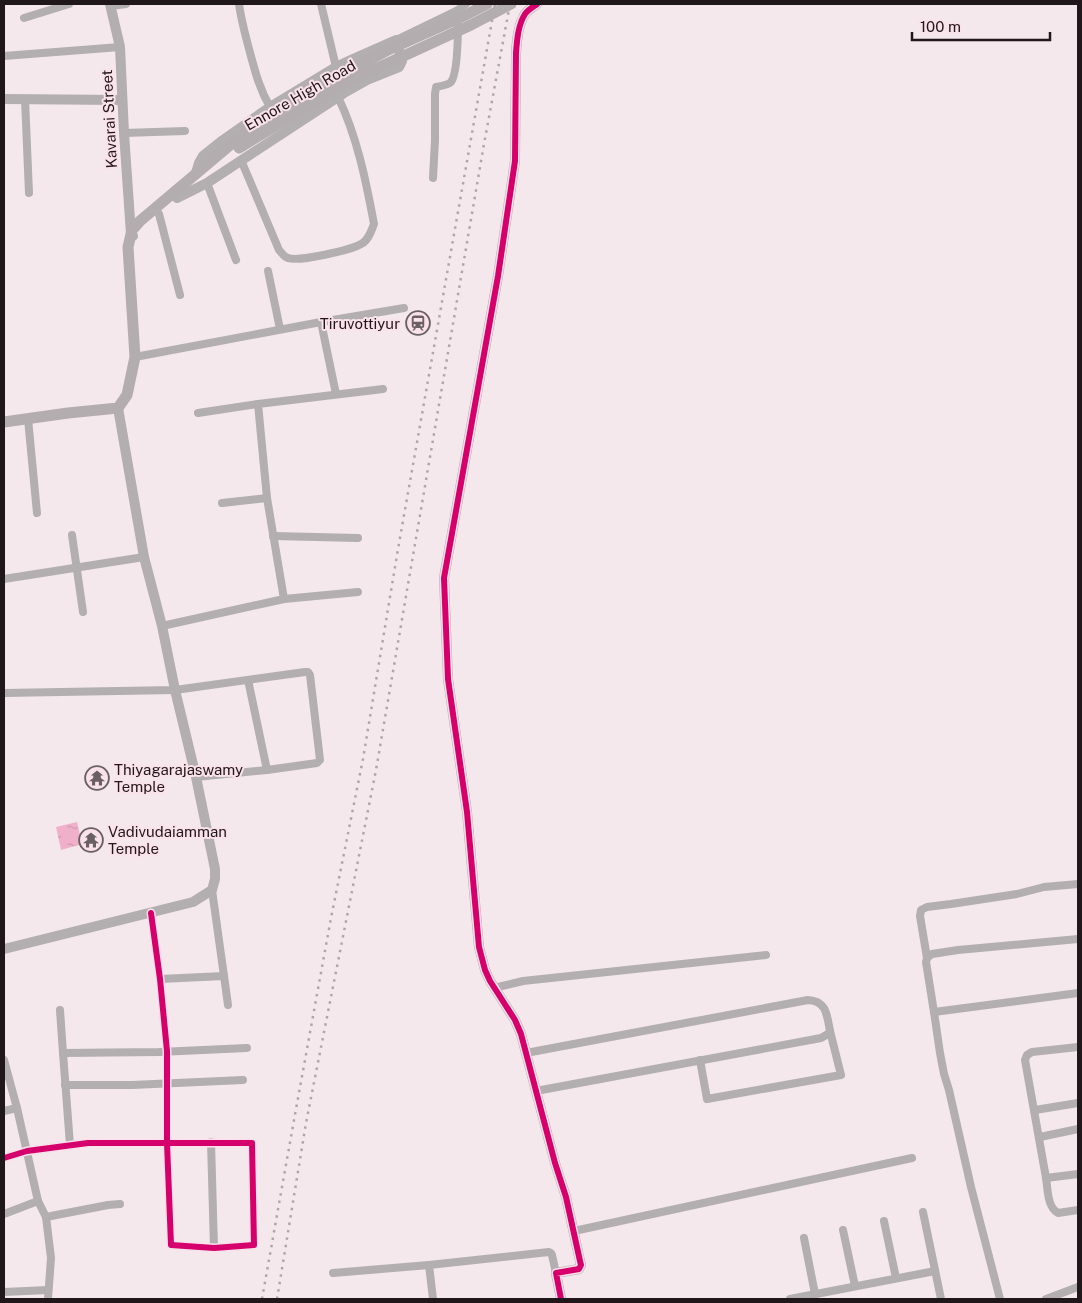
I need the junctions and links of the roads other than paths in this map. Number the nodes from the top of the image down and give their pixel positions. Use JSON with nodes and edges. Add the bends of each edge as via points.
{"nodes":[{"id":1,"x":68,"y":4,"type":"edge"},
{"id":2,"x":126,"y":4,"type":"edge"},
{"id":3,"x":239,"y":4,"type":"edge"},
{"id":4,"x":320,"y":4,"type":"edge"},
{"id":5,"x":466,"y":4,"type":"edge"},
{"id":6,"x":487,"y":4,"type":"edge"},
{"id":7,"x":512,"y":4,"type":"edge"},
{"id":8,"x":537,"y":4,"type":"edge"},
{"id":9,"x":111,"y":5,"type":"edge"},
{"id":10,"x":458,"y":10,"type":"junction"},
{"id":11,"x":24,"y":18,"type":"dead end"},
{"id":12,"x":396,"y":40,"type":"junction"},
{"id":13,"x":120,"y":47,"type":"junction"},
{"id":14,"x":4,"y":56,"type":"edge"},
{"id":15,"x":336,"y":68,"type":"junction"},
{"id":16,"x":338,"y":97,"type":"junction"},
{"id":17,"x":4,"y":99,"type":"edge"},
{"id":18,"x":24,"y":99,"type":"junction"},
{"id":19,"x":122,"y":100,"type":"junction"},
{"id":20,"x":270,"y":107,"type":"junction"},
{"id":21,"x":185,"y":131,"type":"dead end"},
{"id":22,"x":124,"y":133,"type":"junction"},
{"id":23,"x":238,"y":149,"type":"junction"},
{"id":24,"x":196,"y":173,"type":"junction"},
{"id":25,"x":432,"y":178,"type":"dead end"},
{"id":26,"x":207,"y":183,"type":"junction"},
{"id":27,"x":29,"y":192,"type":"dead end"},
{"id":28,"x":177,"y":198,"type":"junction"},
{"id":29,"x":159,"y":214,"type":"junction"},
{"id":30,"x":131,"y":240,"type":"junction"},
{"id":31,"x":236,"y":260,"type":"dead end"},
{"id":32,"x":268,"y":270,"type":"dead end"},
{"id":33,"x":180,"y":295,"type":"dead end"},
{"id":34,"x":404,"y":308,"type":"dead end"},
{"id":35,"x":321,"y":322,"type":"junction"},
{"id":36,"x":280,"y":329,"type":"junction"},
{"id":37,"x":135,"y":357,"type":"junction"},
{"id":38,"x":383,"y":389,"type":"dead end"},
{"id":39,"x":336,"y":394,"type":"junction"},
{"id":40,"x":258,"y":404,"type":"junction"},
{"id":41,"x":118,"y":408,"type":"junction"},
{"id":42,"x":198,"y":413,"type":"dead end"},
{"id":43,"x":28,"y":419,"type":"junction"},
{"id":44,"x":4,"y":422,"type":"edge"},
{"id":45,"x":266,"y":498,"type":"junction"},
{"id":46,"x":222,"y":503,"type":"dead end"},
{"id":47,"x":37,"y":513,"type":"dead end"},
{"id":48,"x":72,"y":535,"type":"dead end"},
{"id":49,"x":273,"y":536,"type":"junction"},
{"id":50,"x":358,"y":538,"type":"dead end"},
{"id":51,"x":144,"y":557,"type":"junction"},
{"id":52,"x":76,"y":567,"type":"junction"},
{"id":53,"x":4,"y":579,"type":"edge"},
{"id":54,"x":358,"y":592,"type":"dead end"},
{"id":55,"x":284,"y":599,"type":"junction"},
{"id":56,"x":83,"y":612,"type":"dead end"},
{"id":57,"x":162,"y":626,"type":"junction"},
{"id":58,"x":248,"y":680,"type":"junction"},
{"id":59,"x":175,"y":690,"type":"junction"},
{"id":60,"x":4,"y":692,"type":"edge"},
{"id":61,"x":266,"y":770,"type":"junction"},
{"id":62,"x":196,"y":777,"type":"junction"},
{"id":63,"x":1078,"y":884,"type":"edge"},
{"id":64,"x":212,"y":890,"type":"junction"},
{"id":65,"x":151,"y":913,"type":"junction"},
{"id":66,"x":1078,"y":939,"type":"edge"},
{"id":67,"x":4,"y":948,"type":"edge"},
{"id":68,"x":766,"y":955,"type":"dead end"},
{"id":69,"x":927,"y":958,"type":"junction"},
{"id":70,"x":224,"y":976,"type":"junction"},
{"id":71,"x":160,"y":979,"type":"junction"},
{"id":72,"x":494,"y":988,"type":"junction"},
{"id":73,"x":1078,"y":993,"type":"edge"},
{"id":74,"x":228,"y":1005,"type":"dead end"},
{"id":75,"x":60,"y":1010,"type":"dead end"},
{"id":76,"x":934,"y":1012,"type":"junction"},
{"id":77,"x":830,"y":1031,"type":"junction"},
{"id":78,"x":1078,"y":1047,"type":"edge"},
{"id":79,"x":247,"y":1048,"type":"dead end"},
{"id":80,"x":168,"y":1051,"type":"junction"},
{"id":81,"x":63,"y":1053,"type":"junction"},
{"id":82,"x":526,"y":1053,"type":"junction"},
{"id":83,"x":4,"y":1060,"type":"edge"},
{"id":84,"x":700,"y":1060,"type":"junction"},
{"id":85,"x":243,"y":1080,"type":"dead end"},
{"id":86,"x":167,"y":1083,"type":"junction"},
{"id":87,"x":65,"y":1085,"type":"junction"},
{"id":88,"x":536,"y":1091,"type":"junction"},
{"id":89,"x":1078,"y":1103,"type":"edge"},
{"id":90,"x":17,"y":1108,"type":"junction"},
{"id":91,"x":1035,"y":1110,"type":"junction"},
{"id":92,"x":4,"y":1111,"type":"edge"},
{"id":93,"x":1078,"y":1130,"type":"edge"},
{"id":94,"x":1040,"y":1137,"type":"junction"},
{"id":95,"x":211,"y":1142,"type":"junction"},
{"id":96,"x":167,"y":1143,"type":"junction"},
{"id":97,"x":70,"y":1145,"type":"junction"},
{"id":98,"x":27,"y":1151,"type":"junction"},
{"id":99,"x":4,"y":1158,"type":"edge"},
{"id":100,"x":912,"y":1158,"type":"dead end"},
{"id":101,"x":1078,"y":1174,"type":"edge"},
{"id":102,"x":1046,"y":1178,"type":"junction"},
{"id":103,"x":38,"y":1201,"type":"junction"},
{"id":104,"x":120,"y":1204,"type":"dead end"},
{"id":105,"x":1078,"y":1210,"type":"edge"},
{"id":106,"x":923,"y":1212,"type":"dead end"},
{"id":107,"x":4,"y":1214,"type":"edge"},
{"id":108,"x":46,"y":1217,"type":"junction"},
{"id":109,"x":884,"y":1221,"type":"dead end"},
{"id":110,"x":843,"y":1230,"type":"dead end"},
{"id":111,"x":574,"y":1231,"type":"junction"},
{"id":112,"x":804,"y":1238,"type":"dead end"},
{"id":113,"x":214,"y":1248,"type":"junction"},
{"id":114,"x":429,"y":1265,"type":"junction"},
{"id":115,"x":935,"y":1271,"type":"junction"},
{"id":116,"x":333,"y":1273,"type":"dead end"},
{"id":117,"x":556,"y":1273,"type":"junction"},
{"id":118,"x":896,"y":1278,"type":"junction"},
{"id":119,"x":855,"y":1286,"type":"junction"},
{"id":120,"x":1078,"y":1287,"type":"edge"},
{"id":121,"x":48,"y":1290,"type":"junction"},
{"id":122,"x":4,"y":1292,"type":"edge"},
{"id":123,"x":819,"y":1295,"type":"edge"},
{"id":124,"x":48,"y":1299,"type":"edge"},
{"id":125,"x":433,"y":1299,"type":"edge"},
{"id":126,"x":561,"y":1299,"type":"edge"},
{"id":127,"x":790,"y":1299,"type":"edge"},
{"id":128,"x":940,"y":1299,"type":"edge"},
{"id":129,"x":1000,"y":1299,"type":"edge"},
{"id":130,"x":1046,"y":1299,"type":"edge"}],
"edges":[{"from":1,"to":11,"type":"street"},
{"from":2,"to":9,"type":"street"},
{"from":3,"to":20,"type":"street","via":[[257,81]]},
{"from":4,"to":15,"type":"street"},
{"from":5,"to":10,"type":"street"},
{"from":6,"to":23,"type":"main road","name":"Ennore High Road","bridge":true,"via":[[388,50],[287,106]]},
{"from":7,"to":23,"type":"main road","name":"Ennore High Road","bridge":true,"via":[[334,89]]},
{"from":8,"to":72,"type":"street","via":[[526,13],[517,39],[515,161],[498,276],[444,578],[448,679],[467,812],[479,947],[484,970]]},
{"from":9,"to":13,"type":"street","name":"Kavarai Street"},
{"from":10,"to":12,"type":"street"},
{"from":10,"to":25,"type":"street","via":[[454,73],[446,85],[436,87]]},
{"from":12,"to":15,"type":"street"},
{"from":12,"to":16,"type":"street","via":[[402,60],[399,67]]},
{"from":13,"to":14,"type":"street"},
{"from":13,"to":19,"type":"street","name":"Kavarai Street"},
{"from":15,"to":20,"type":"street"},
{"from":16,"to":23,"type":"street"},
{"from":16,"to":23,"type":"street","via":[[354,139],[374,224],[370,236],[362,244],[325,255],[296,260],[286,258],[279,250]]},
{"from":17,"to":18,"type":"street"},
{"from":18,"to":19,"type":"street"},
{"from":18,"to":27,"type":"street"},
{"from":19,"to":22,"type":"street","name":"Kavarai Street"},
{"from":20,"to":24,"type":"street","via":[[203,156]]},
{"from":21,"to":22,"type":"street"},
{"from":22,"to":30,"type":"street","name":"Kavarai Street"},
{"from":23,"to":24,"type":"main road","name":"Ennore High Road"},
{"from":23,"to":26,"type":"street"},
{"from":23,"to":28,"type":"main road","name":"Ennore High Road"},
{"from":24,"to":30,"type":"main road","name":"Ennore High Road","via":[[140,221],[132,230]]},
{"from":26,"to":28,"type":"street"},
{"from":26,"to":31,"type":"street"},
{"from":28,"to":29,"type":"main road","name":"Ennore High Road"},
{"from":29,"to":30,"type":"main road","name":"Ennore High Road"},
{"from":29,"to":33,"type":"street"},
{"from":30,"to":37,"type":"main road"},
{"from":32,"to":36,"type":"street"},
{"from":34,"to":35,"type":"street"},
{"from":35,"to":36,"type":"street"},
{"from":35,"to":39,"type":"street"},
{"from":36,"to":37,"type":"street"},
{"from":37,"to":41,"type":"main road","via":[[127,395]]},
{"from":38,"to":39,"type":"street"},
{"from":39,"to":40,"type":"street"},
{"from":40,"to":42,"type":"street"},
{"from":40,"to":45,"type":"street"},
{"from":41,"to":43,"type":"main road"},
{"from":41,"to":51,"type":"street"},
{"from":43,"to":44,"type":"main road"},
{"from":43,"to":47,"type":"street"},
{"from":45,"to":46,"type":"street"},
{"from":45,"to":49,"type":"street"},
{"from":48,"to":52,"type":"street"},
{"from":49,"to":50,"type":"street"},
{"from":49,"to":55,"type":"street"},
{"from":51,"to":52,"type":"street"},
{"from":51,"to":57,"type":"street"},
{"from":52,"to":53,"type":"street"},
{"from":52,"to":56,"type":"street"},
{"from":54,"to":55,"type":"street"},
{"from":55,"to":57,"type":"street"},
{"from":57,"to":59,"type":"street"},
{"from":58,"to":59,"type":"street"},
{"from":58,"to":61,"type":"street"},
{"from":58,"to":61,"type":"street","via":[[305,672],[310,675],[320,760],[318,763]]},
{"from":59,"to":60,"type":"street"},
{"from":59,"to":62,"type":"street"},
{"from":61,"to":62,"type":"street"},
{"from":62,"to":64,"type":"street","via":[[215,869]]},
{"from":63,"to":69,"type":"street","via":[[1044,887],[920,910]]},
{"from":64,"to":65,"type":"street","via":[[193,902]]},
{"from":64,"to":70,"type":"street"},
{"from":65,"to":67,"type":"street"},
{"from":65,"to":71,"type":"street"},
{"from":66,"to":69,"type":"street","via":[[958,950],[932,954]]},
{"from":68,"to":72,"type":"street","via":[[523,981]]},
{"from":69,"to":76,"type":"street"},
{"from":70,"to":71,"type":"street"},
{"from":70,"to":74,"type":"street"},
{"from":71,"to":80,"type":"street"},
{"from":72,"to":82,"type":"street","via":[[515,1020]]},
{"from":73,"to":76,"type":"street"},
{"from":75,"to":81,"type":"street"},
{"from":76,"to":129,"type":"street","via":[[944,1074]]},
{"from":77,"to":82,"type":"street","via":[[826,1011],[817,1002],[808,1000]]},
{"from":77,"to":84,"type":"street","via":[[821,1038]]},
{"from":77,"to":84,"type":"street","via":[[841,1075],[707,1099]]},
{"from":78,"to":91,"type":"street","via":[[1027,1055]]},
{"from":79,"to":80,"type":"street"},
{"from":80,"to":81,"type":"street"},
{"from":80,"to":86,"type":"street"},
{"from":81,"to":87,"type":"street"},
{"from":82,"to":88,"type":"street"},
{"from":83,"to":90,"type":"street"},
{"from":84,"to":88,"type":"street"},
{"from":85,"to":86,"type":"street"},
{"from":86,"to":87,"type":"street"},
{"from":86,"to":96,"type":"street"},
{"from":87,"to":97,"type":"street"},
{"from":88,"to":111,"type":"street"},
{"from":89,"to":91,"type":"street"},
{"from":90,"to":92,"type":"street"},
{"from":90,"to":98,"type":"street"},
{"from":91,"to":94,"type":"street"},
{"from":93,"to":94,"type":"street"},
{"from":94,"to":102,"type":"street"},
{"from":95,"to":96,"type":"street"},
{"from":95,"to":113,"type":"street"},
{"from":95,"to":113,"type":"street","via":[[252,1143],[254,1245]]},
{"from":96,"to":97,"type":"street"},
{"from":96,"to":113,"type":"street","via":[[171,1245]]},
{"from":97,"to":98,"type":"street"},
{"from":98,"to":99,"type":"street"},
{"from":98,"to":103,"type":"street"},
{"from":100,"to":111,"type":"street"},
{"from":101,"to":102,"type":"street"},
{"from":102,"to":105,"type":"street","via":[[1054,1210],[1058,1213]]},
{"from":103,"to":107,"type":"street"},
{"from":103,"to":108,"type":"street"},
{"from":104,"to":108,"type":"street"},
{"from":106,"to":115,"type":"street"},
{"from":108,"to":121,"type":"street","via":[[51,1258]]},
{"from":109,"to":118,"type":"street"},
{"from":110,"to":119,"type":"street"},
{"from":111,"to":117,"type":"street","via":[[580,1267]]},
{"from":112,"to":123,"type":"street"},
{"from":114,"to":116,"type":"street"},
{"from":114,"to":117,"type":"street","via":[[549,1252]]},
{"from":114,"to":125,"type":"street"},
{"from":115,"to":118,"type":"street"},
{"from":115,"to":128,"type":"street"},
{"from":117,"to":126,"type":"street"},
{"from":118,"to":119,"type":"street"},
{"from":119,"to":123,"type":"street"},
{"from":120,"to":130,"type":"street"},
{"from":121,"to":122,"type":"street"},
{"from":121,"to":124,"type":"street"},
{"from":123,"to":127,"type":"street"}]}
